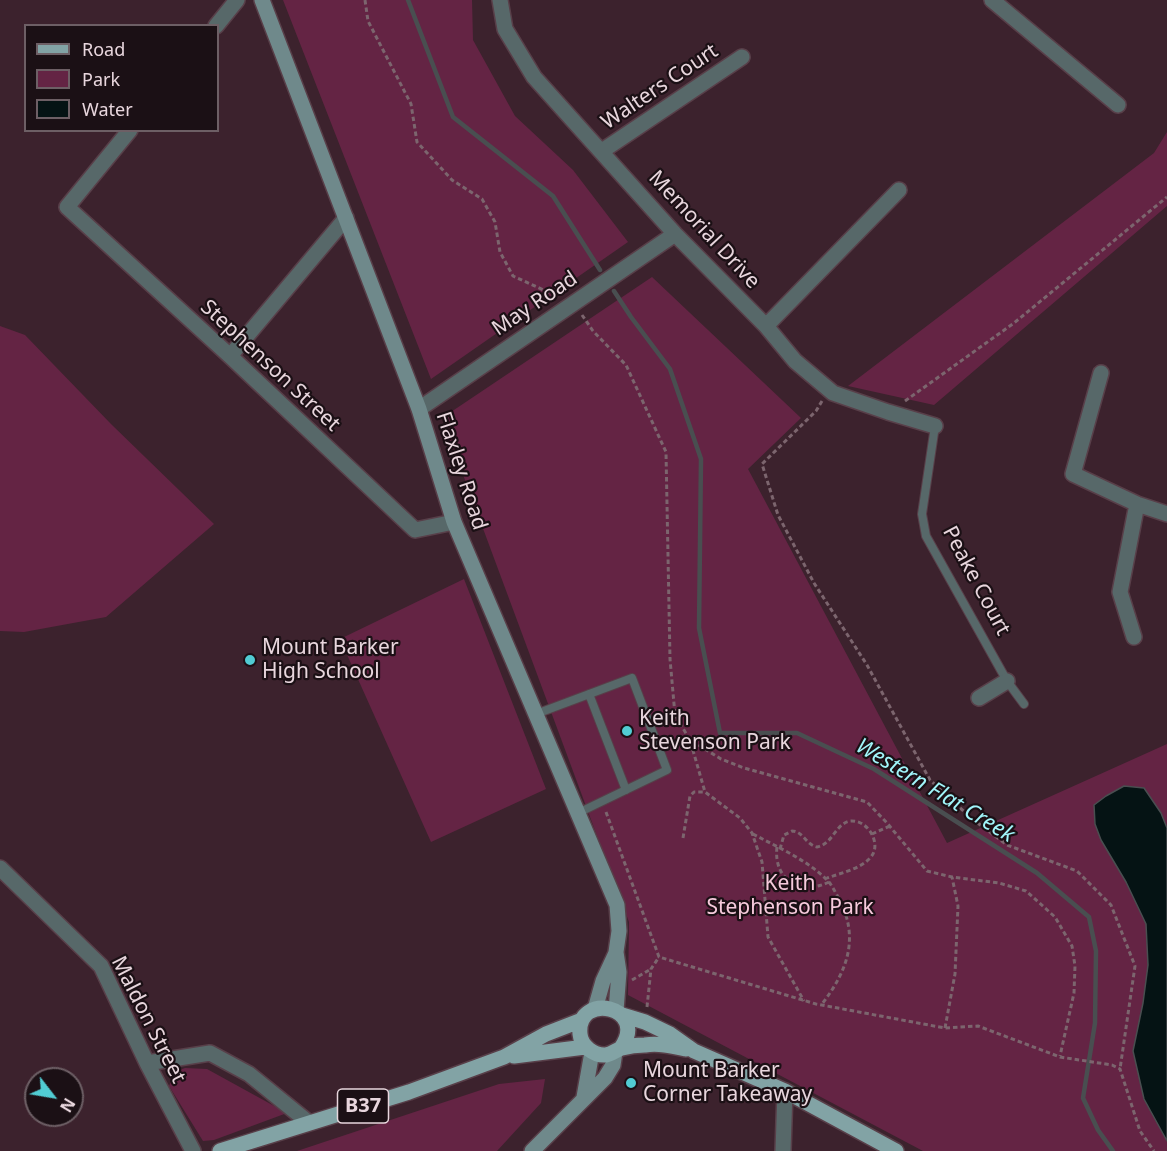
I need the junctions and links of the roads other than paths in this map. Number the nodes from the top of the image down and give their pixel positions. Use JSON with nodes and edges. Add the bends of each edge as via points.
{"nodes":[{"id":1,"x":237,"y":0,"type":"edge"},
{"id":2,"x":262,"y":0,"type":"edge"},
{"id":3,"x":500,"y":0,"type":"edge"},
{"id":4,"x":992,"y":0,"type":"edge"},
{"id":5,"x":218,"y":24,"type":"edge"},
{"id":6,"x":742,"y":57,"type":"dead end"},
{"id":7,"x":1118,"y":105,"type":"dead end"},
{"id":8,"x":128,"y":132,"type":"edge"},
{"id":9,"x":602,"y":151,"type":"junction"},
{"id":10,"x":899,"y":190,"type":"dead end"},
{"id":11,"x":346,"y":218,"type":"junction"},
{"id":12,"x":675,"y":234,"type":"junction"},
{"id":13,"x":766,"y":326,"type":"junction"},
{"id":14,"x":230,"y":356,"type":"junction"},
{"id":15,"x":1101,"y":373,"type":"dead end"},
{"id":16,"x":419,"y":409,"type":"junction"},
{"id":17,"x":935,"y":426,"type":"joint"},
{"id":18,"x":1137,"y":504,"type":"junction"},
{"id":19,"x":1167,"y":514,"type":"edge"},
{"id":20,"x":454,"y":522,"type":"junction"},
{"id":21,"x":1134,"y":637,"type":"dead end"},
{"id":22,"x":1006,"y":681,"type":"junction"},
{"id":23,"x":589,"y":694,"type":"junction"},
{"id":24,"x":979,"y":698,"type":"dead end"},
{"id":25,"x":1024,"y":704,"type":"dead end"},
{"id":26,"x":536,"y":714,"type":"junction"},
{"id":27,"x":626,"y":790,"type":"junction"},
{"id":28,"x":578,"y":813,"type":"junction"},
{"id":29,"x":0,"y":868,"type":"edge"},
{"id":30,"x":616,"y":952,"type":"junction"},
{"id":31,"x":595,"y":1009,"type":"junction"},
{"id":32,"x":619,"y":1013,"type":"junction"},
{"id":33,"x":582,"y":1020,"type":"junction"},
{"id":34,"x":588,"y":1049,"type":"junction"},
{"id":35,"x":618,"y":1050,"type":"junction"},
{"id":36,"x":694,"y":1050,"type":"junction"},
{"id":37,"x":504,"y":1057,"type":"junction"},
{"id":38,"x":147,"y":1063,"type":"junction"},
{"id":39,"x":784,"y":1091,"type":"junction"},
{"id":40,"x":584,"y":1096,"type":"junction"},
{"id":41,"x":308,"y":1122,"type":"junction"},
{"id":42,"x":193,"y":1151,"type":"edge"},
{"id":43,"x":220,"y":1151,"type":"edge"},
{"id":44,"x":532,"y":1151,"type":"edge"},
{"id":45,"x":783,"y":1151,"type":"edge"},
{"id":46,"x":896,"y":1151,"type":"edge"}],
"edges":[{"from":1,"to":5,"type":"street"},
{"from":2,"to":11,"type":"main road","name":"Flaxley Road"},
{"from":3,"to":9,"type":"street","name":"Memorial Drive","via":[[506,28],[534,77]]},
{"from":4,"to":7,"type":"street"},
{"from":6,"to":9,"type":"street","name":"Walters Court"},
{"from":8,"to":14,"type":"street","name":"Stephenson Street","via":[[67,207]]},
{"from":9,"to":12,"type":"street","name":"Memorial Drive"},
{"from":10,"to":13,"type":"street"},
{"from":11,"to":14,"type":"street"},
{"from":11,"to":16,"type":"main road","name":"Flaxley Road"},
{"from":12,"to":13,"type":"street","name":"Memorial Drive"},
{"from":12,"to":16,"type":"street","name":"May Road"},
{"from":13,"to":17,"type":"street","name":"Memorial Drive","via":[[795,361],[833,393]]},
{"from":14,"to":20,"type":"street","name":"Stephenson Street","via":[[415,530]]},
{"from":15,"to":18,"type":"street","via":[[1073,474]]},
{"from":16,"to":20,"type":"main road","name":"Flaxley Road"},
{"from":17,"to":22,"type":"lane","name":"Peake Court","via":[[922,514],[926,536]]},
{"from":18,"to":19,"type":"street"},
{"from":18,"to":21,"type":"street","via":[[1120,592]]},
{"from":20,"to":26,"type":"main road","name":"Flaxley Road"},
{"from":22,"to":24,"type":"street"},
{"from":22,"to":25,"type":"lane","name":"Peake Court"},
{"from":23,"to":26,"type":"lane"},
{"from":23,"to":27,"type":"lane"},
{"from":23,"to":27,"type":"lane","via":[[632,678],[667,770]]},
{"from":26,"to":28,"type":"main road","name":"Flaxley Road"},
{"from":27,"to":28,"type":"lane"},
{"from":28,"to":30,"type":"main road","name":"Flaxley Road","via":[[617,905]]},
{"from":29,"to":38,"type":"street","name":"Maldon Street","via":[[100,966]]},
{"from":30,"to":31,"type":"main road","name":"Flaxley Road"},
{"from":30,"to":32,"type":"main road","name":"Flaxley Road"},
{"from":31,"to":32,"type":"main road","number":"B37","via":[[609,1008]]},
{"from":31,"to":33,"type":"main road","number":"B37"},
{"from":32,"to":35,"type":"main road","via":[[627,1032],[626,1041]]},
{"from":32,"to":36,"type":"main road","number":"B37","via":[[670,1034]]},
{"from":33,"to":34,"type":"main road","via":[[580,1033]]},
{"from":33,"to":37,"type":"main road","number":"B37"},
{"from":34,"to":35,"type":"main road","number":"B37","via":[[603,1055]]},
{"from":34,"to":37,"type":"main road","number":"B37"},
{"from":34,"to":40,"type":"main road"},
{"from":35,"to":36,"type":"main road","number":"B37","via":[[646,1044]]},
{"from":35,"to":40,"type":"main road","via":[[604,1078]]},
{"from":36,"to":39,"type":"main road","number":"B37"},
{"from":37,"to":41,"type":"main road","number":"B37","via":[[408,1092]]},
{"from":38,"to":41,"type":"street","via":[[210,1053],[249,1074]]},
{"from":38,"to":42,"type":"street","name":"Maldon Street"},
{"from":39,"to":45,"type":"street"},
{"from":39,"to":46,"type":"main road","number":"B37"},
{"from":40,"to":44,"type":"main road"},
{"from":41,"to":43,"type":"main road","number":"B37"}]}
